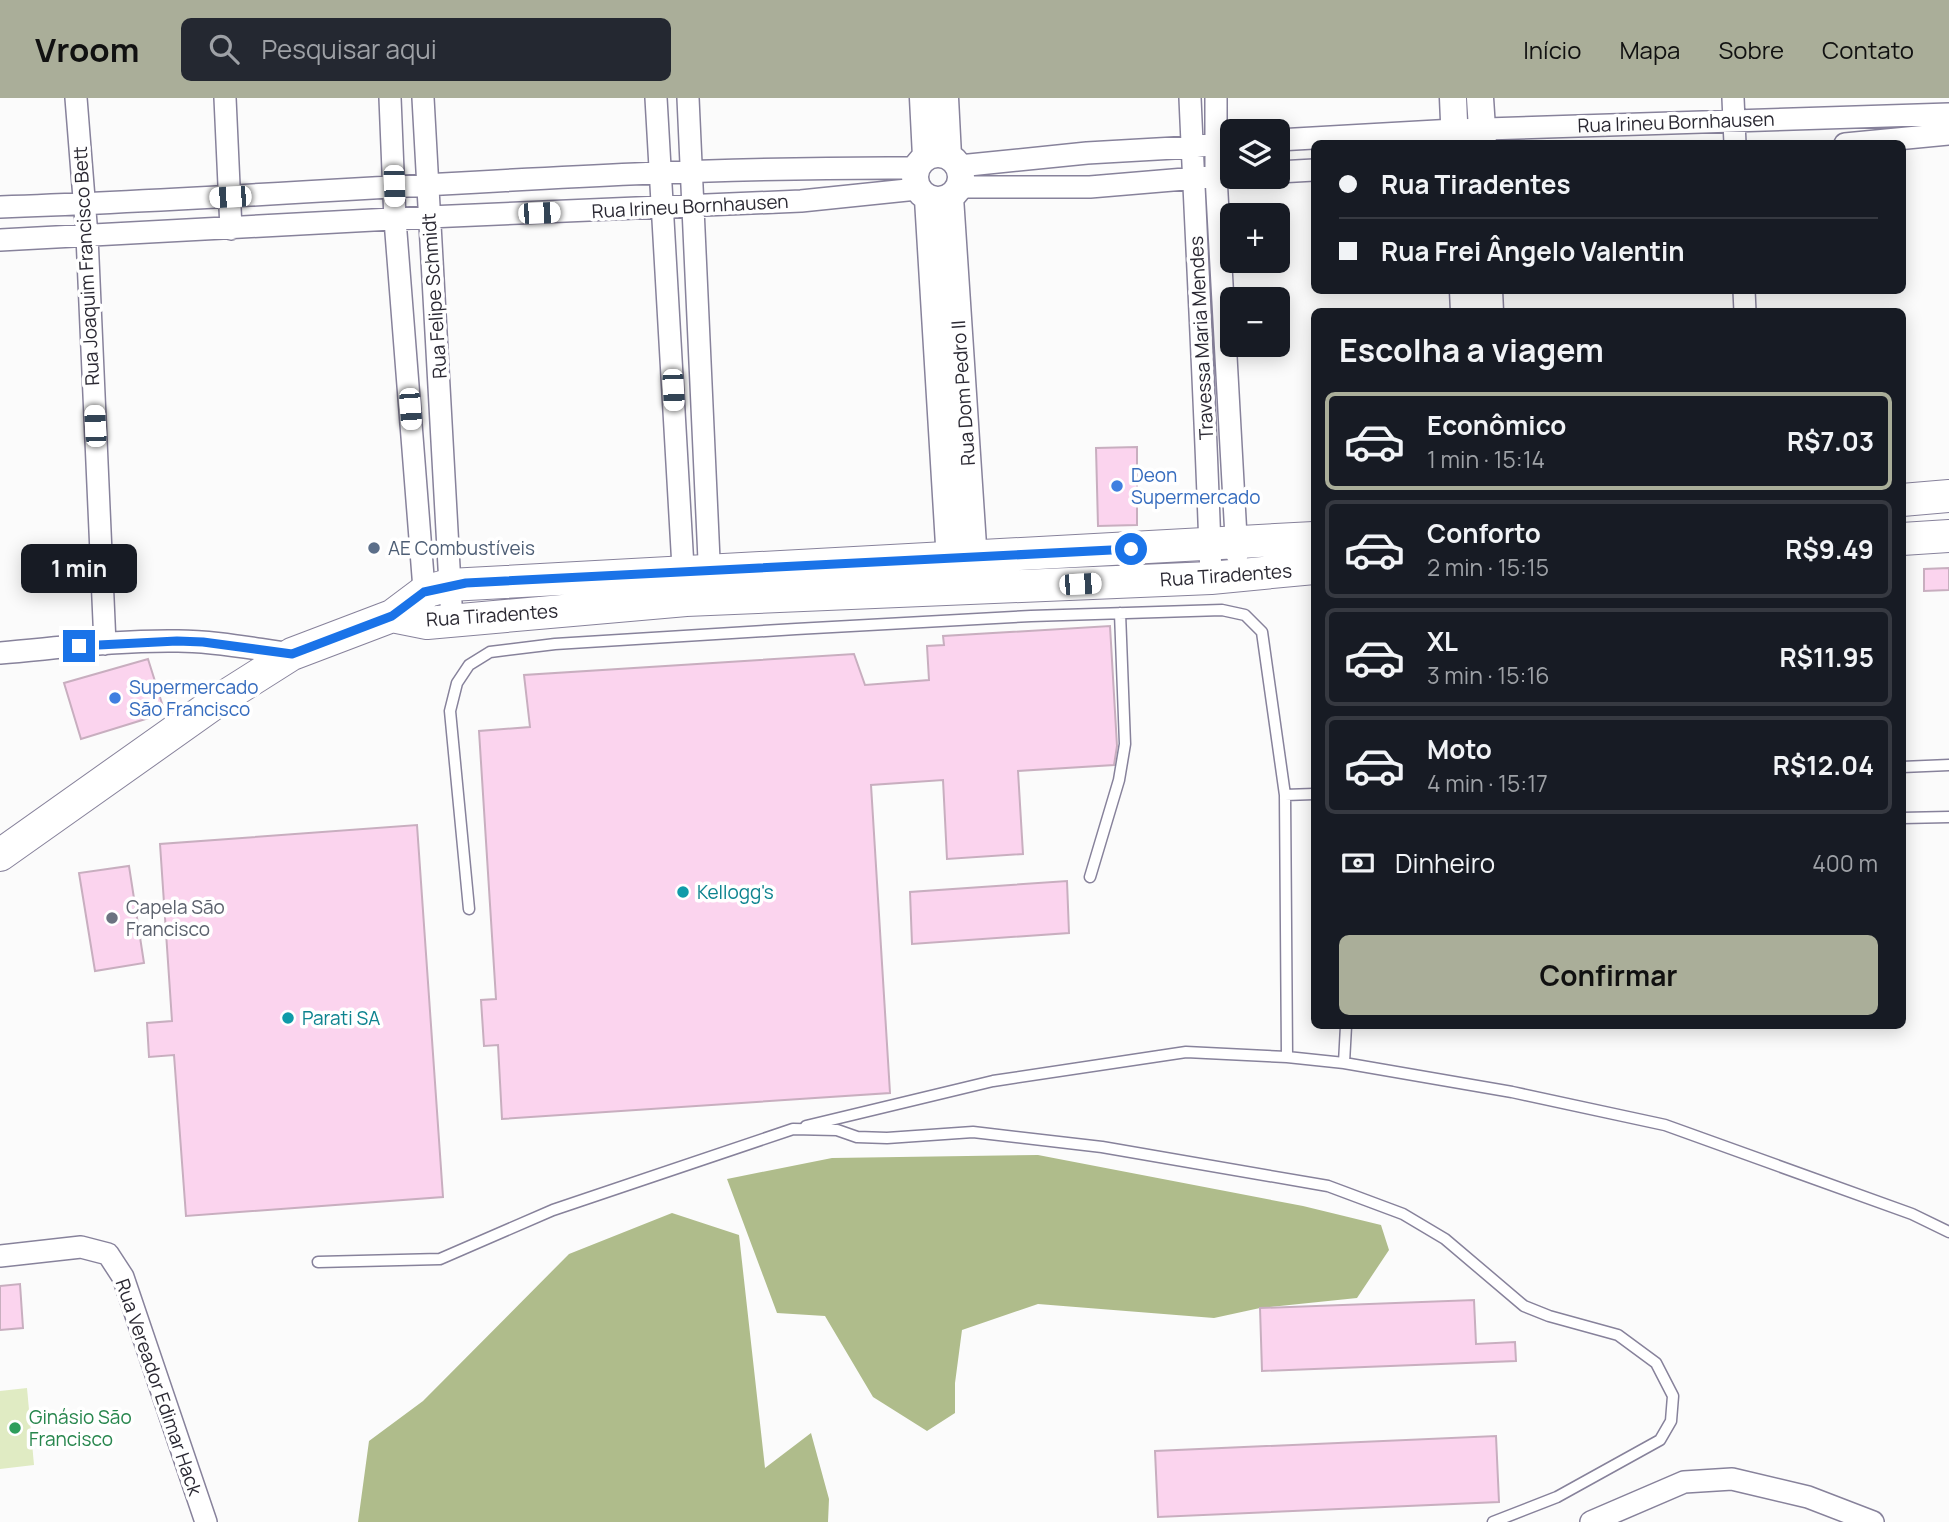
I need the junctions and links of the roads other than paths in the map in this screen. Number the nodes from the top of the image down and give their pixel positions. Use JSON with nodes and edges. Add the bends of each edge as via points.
{"nodes":[{"id":1,"x":76,"y":98,"type":"edge"},
{"id":2,"x":225,"y":98,"type":"edge"},
{"id":3,"x":390,"y":98,"type":"edge"},
{"id":4,"x":423,"y":98,"type":"edge"},
{"id":5,"x":656,"y":98,"type":"edge"},
{"id":6,"x":688,"y":98,"type":"edge"},
{"id":7,"x":923,"y":98,"type":"edge"},
{"id":8,"x":945,"y":98,"type":"edge"},
{"id":9,"x":1190,"y":98,"type":"edge"},
{"id":10,"x":1216,"y":98,"type":"edge"},
{"id":11,"x":1453,"y":98,"type":"edge"},
{"id":12,"x":1480,"y":98,"type":"edge"},
{"id":13,"x":1733,"y":98,"type":"edge"},
{"id":14,"x":1949,"y":114,"type":"edge"},
{"id":15,"x":1220,"y":119,"type":"edge"},
{"id":16,"x":1734,"y":120,"type":"junction"},
{"id":17,"x":1590,"y":134,"type":"edge"},
{"id":18,"x":1949,"y":134,"type":"edge"},
{"id":19,"x":1454,"y":136,"type":"edge"},
{"id":20,"x":1482,"y":136,"type":"edge"},
{"id":21,"x":1290,"y":140,"type":"edge"},
{"id":22,"x":1735,"y":140,"type":"edge"},
{"id":23,"x":1887,"y":140,"type":"edge"},
{"id":24,"x":1220,"y":144,"type":"edge"},
{"id":25,"x":1192,"y":147,"type":"junction"},
{"id":26,"x":1087,"y":153,"type":"junction"},
{"id":27,"x":799,"y":167,"type":"junction"},
{"id":28,"x":1311,"y":170,"type":"edge"},
{"id":29,"x":1290,"y":171,"type":"edge"},
{"id":30,"x":660,"y":172,"type":"junction"},
{"id":31,"x":691,"y":172,"type":"junction"},
{"id":32,"x":1220,"y":175,"type":"edge"},
{"id":33,"x":564,"y":177,"type":"junction"},
{"id":34,"x":938,"y":178,"type":"junction"},
{"id":35,"x":1192,"y":178,"type":"junction"},
{"id":36,"x":427,"y":185,"type":"junction"},
{"id":37,"x":394,"y":186,"type":"junction"},
{"id":38,"x":1090,"y":187,"type":"junction"},
{"id":39,"x":1224,"y":189,"type":"edge"},
{"id":40,"x":230,"y":197,"type":"junction"},
{"id":41,"x":801,"y":201,"type":"junction"},
{"id":42,"x":84,"y":204,"type":"junction"},
{"id":43,"x":691,"y":206,"type":"junction"},
{"id":44,"x":0,"y":207,"type":"edge"},
{"id":45,"x":663,"y":207,"type":"junction"},
{"id":46,"x":566,"y":212,"type":"junction"},
{"id":47,"x":429,"y":217,"type":"junction"},
{"id":48,"x":396,"y":220,"type":"junction"},
{"id":49,"x":231,"y":229,"type":"junction"},
{"id":50,"x":87,"y":236,"type":"junction"},
{"id":51,"x":0,"y":240,"type":"edge"},
{"id":52,"x":436,"y":326,"type":"junction"},
{"id":53,"x":405,"y":330,"type":"junction"},
{"id":54,"x":1231,"y":436,"type":"junction"},
{"id":55,"x":1207,"y":441,"type":"junction"},
{"id":56,"x":676,"y":442,"type":"junction"},
{"id":57,"x":704,"y":442,"type":"junction"},
{"id":58,"x":1926,"y":498,"type":"edge"},
{"id":59,"x":1928,"y":537,"type":"edge"},
{"id":60,"x":1311,"y":538,"type":"edge"},
{"id":61,"x":1223,"y":544,"type":"junction"},
{"id":62,"x":962,"y":557,"type":"junction"},
{"id":63,"x":1311,"y":568,"type":"edge"},
{"id":64,"x":1224,"y":576,"type":"junction"},
{"id":65,"x":697,"y":586,"type":"junction"},
{"id":66,"x":437,"y":589,"type":"junction"},
{"id":67,"x":963,"y":589,"type":"junction"},
{"id":68,"x":1120,"y":613,"type":"junction"},
{"id":69,"x":392,"y":616,"type":"junction"},
{"id":70,"x":440,"y":622,"type":"junction"},
{"id":71,"x":105,"y":644,"type":"junction"},
{"id":72,"x":0,"y":653,"type":"edge"},
{"id":73,"x":292,"y":654,"type":"junction"},
{"id":74,"x":1949,"y":765,"type":"edge"},
{"id":75,"x":1906,"y":767,"type":"edge"},
{"id":76,"x":1311,"y":794,"type":"edge"},
{"id":77,"x":1285,"y":795,"type":"junction"},
{"id":78,"x":1949,"y":817,"type":"edge"},
{"id":79,"x":1906,"y":818,"type":"edge"},
{"id":80,"x":0,"y":855,"type":"edge"},
{"id":81,"x":1090,"y":877,"type":"dead end"},
{"id":82,"x":469,"y":909,"type":"dead end"},
{"id":83,"x":1346,"y":1029,"type":"edge"},
{"id":84,"x":1287,"y":1057,"type":"junction"},
{"id":85,"x":1343,"y":1063,"type":"junction"},
{"id":86,"x":793,"y":1129,"type":"junction"},
{"id":87,"x":1949,"y":1232,"type":"edge"},
{"id":88,"x":0,"y":1256,"type":"edge"},
{"id":89,"x":318,"y":1262,"type":"dead end"},
{"id":90,"x":206,"y":1522,"type":"edge"},
{"id":91,"x":1493,"y":1522,"type":"edge"},
{"id":92,"x":1591,"y":1522,"type":"edge"},
{"id":93,"x":1873,"y":1522,"type":"edge"}],
"edges":[{"from":1,"to":42,"type":"street","name":"Rua Joaquim Francisco Bett"},
{"from":2,"to":40,"type":"street"},
{"from":3,"to":37,"type":"street","name":"Rua Felipe Schmidt"},
{"from":4,"to":36,"type":"street","name":"Rua Felipe Schmidt"},
{"from":5,"to":30,"type":"street"},
{"from":6,"to":31,"type":"street"},
{"from":7,"to":34,"type":"street","name":"Rua Dom Pedro II"},
{"from":8,"to":34,"type":"street","name":"Rua Dom Pedro II"},
{"from":9,"to":25,"type":"street","name":"Travessa Maria Mendes"},
{"from":10,"to":15,"type":"street","name":"Travessa Maria Mendes"},
{"from":11,"to":19,"type":"street"},
{"from":12,"to":20,"type":"street"},
{"from":13,"to":16,"type":"street"},
{"from":14,"to":16,"type":"street","name":"Rua Irineu Bornhausen"},
{"from":16,"to":17,"type":"street","name":"Rua Irineu Bornhausen"},
{"from":16,"to":22,"type":"street"},
{"from":17,"to":20,"type":"street","name":"Rua Irineu Bornhausen"},
{"from":18,"to":23,"type":"street"},
{"from":19,"to":20,"type":"street","name":"Rua Irineu Bornhausen"},
{"from":19,"to":21,"type":"street","name":"Rua Irineu Bornhausen"},
{"from":24,"to":25,"type":"street","name":"Rua Irineu Bornhausen"},
{"from":25,"to":26,"type":"street","name":"Rua Irineu Bornhausen"},
{"from":25,"to":35,"type":"street","name":"Travessa Maria Mendes"},
{"from":26,"to":34,"type":"street","name":"Rua Irineu Bornhausen"},
{"from":26,"to":38,"type":"street"},
{"from":27,"to":31,"type":"street","name":"Rua Irineu Bornhausen"},
{"from":27,"to":34,"type":"street","name":"Rua Irineu Bornhausen"},
{"from":27,"to":41,"type":"street"},
{"from":28,"to":29,"type":"street"},
{"from":30,"to":31,"type":"street","name":"Rua Irineu Bornhausen"},
{"from":30,"to":33,"type":"street","name":"Rua Irineu Bornhausen"},
{"from":30,"to":45,"type":"street"},
{"from":31,"to":43,"type":"street"},
{"from":32,"to":35,"type":"street","name":"Rua Irineu Bornhausen"},
{"from":33,"to":36,"type":"street","name":"Rua Irineu Bornhausen"},
{"from":33,"to":46,"type":"street"},
{"from":34,"to":38,"type":"street","name":"Rua Irineu Bornhausen"},
{"from":34,"to":41,"type":"street","name":"Rua Irineu Bornhausen"},
{"from":34,"to":62,"type":"street","name":"Rua Dom Pedro II"},
{"from":35,"to":38,"type":"street","name":"Rua Irineu Bornhausen"},
{"from":35,"to":55,"type":"street","name":"Travessa Maria Mendes"},
{"from":36,"to":37,"type":"street","name":"Rua Irineu Bornhausen"},
{"from":36,"to":47,"type":"street","name":"Rua Felipe Schmidt"},
{"from":37,"to":40,"type":"street","name":"Rua Irineu Bornhausen"},
{"from":37,"to":48,"type":"street","name":"Rua Felipe Schmidt"},
{"from":39,"to":54,"type":"street","name":"Travessa Maria Mendes"},
{"from":40,"to":42,"type":"street","name":"Rua Irineu Bornhausen"},
{"from":40,"to":49,"type":"street"},
{"from":41,"to":43,"type":"street","name":"Rua Irineu Bornhausen"},
{"from":42,"to":44,"type":"street","name":"Rua Irineu Bornhausen"},
{"from":42,"to":50,"type":"street","name":"Rua Joaquim Francisco Bett"},
{"from":43,"to":45,"type":"street","name":"Rua Irineu Bornhausen"},
{"from":43,"to":57,"type":"street"},
{"from":45,"to":46,"type":"street","name":"Rua Irineu Bornhausen"},
{"from":45,"to":56,"type":"street"},
{"from":46,"to":47,"type":"street","name":"Rua Irineu Bornhausen"},
{"from":47,"to":48,"type":"street","name":"Rua Irineu Bornhausen"},
{"from":47,"to":52,"type":"street","name":"Rua Felipe Schmidt"},
{"from":48,"to":49,"type":"street","name":"Rua Irineu Bornhausen"},
{"from":48,"to":53,"type":"street","name":"Rua Felipe Schmidt"},
{"from":49,"to":50,"type":"street","name":"Rua Irineu Bornhausen"},
{"from":50,"to":51,"type":"street","name":"Rua Irineu Bornhausen"},
{"from":50,"to":71,"type":"street","name":"Rua Joaquim Francisco Bett"},
{"from":52,"to":53,"type":"street"},
{"from":52,"to":66,"type":"street","name":"Rua Felipe Schmidt"},
{"from":53,"to":66,"type":"street","name":"Rua Felipe Schmidt"},
{"from":54,"to":55,"type":"street"},
{"from":54,"to":61,"type":"street","name":"Travessa Maria Mendes"},
{"from":55,"to":61,"type":"street","name":"Travessa Maria Mendes"},
{"from":56,"to":57,"type":"street"},
{"from":56,"to":65,"type":"street"},
{"from":57,"to":65,"type":"street"},
{"from":58,"to":59,"type":"main road"},
{"from":60,"to":61,"type":"main road","name":"Rua Tiradentes"},
{"from":61,"to":62,"type":"main road","name":"Rua Tiradentes"},
{"from":61,"to":64,"type":"street","name":"Travessa Maria Mendes"},
{"from":62,"to":65,"type":"main road","name":"Rua Tiradentes"},
{"from":62,"to":67,"type":"street","name":"Rua Dom Pedro II"},
{"from":63,"to":64,"type":"main road","name":"Rua Tiradentes"},
{"from":64,"to":67,"type":"main road","name":"Rua Tiradentes"},
{"from":65,"to":66,"type":"main road","name":"Rua Tiradentes"},
{"from":65,"to":67,"type":"main road","name":"Rua Tiradentes"},
{"from":65,"to":70,"type":"main road","name":"Rua Tiradentes"},
{"from":66,"to":69,"type":"main road","name":"Rua Tiradentes"},
{"from":66,"to":70,"type":"street","name":"Rua Felipe Schmidt"},
{"from":68,"to":77,"type":"lane","via":[[1222,610],[1245,615],[1262,632]]},
{"from":68,"to":81,"type":"lane","via":[[1125,744]]},
{"from":68,"to":82,"type":"lane","via":[[568,643],[490,652],[469,664],[457,683],[450,711]]},
{"from":69,"to":70,"type":"main road","name":"Rua Tiradentes"},
{"from":69,"to":73,"type":"main road"},
{"from":71,"to":72,"type":"street"},
{"from":71,"to":73,"type":"street","via":[[203,642]]},
{"from":73,"to":80,"type":"main road","via":[[216,702]]},
{"from":74,"to":75,"type":"lane"},
{"from":76,"to":77,"type":"lane"},
{"from":77,"to":84,"type":"lane"},
{"from":78,"to":79,"type":"lane"},
{"from":83,"to":85,"type":"lane"},
{"from":84,"to":85,"type":"lane"},
{"from":84,"to":86,"type":"lane","via":[[1186,1052],[993,1081]]},
{"from":85,"to":87,"type":"lane","via":[[1665,1125],[1912,1214]]},
{"from":86,"to":89,"type":"lane","via":[[553,1210],[440,1259]]},
{"from":86,"to":91,"type":"lane","via":[[887,1138],[973,1132],[1102,1147],[1328,1186],[1403,1214],[1445,1239],[1524,1306],[1618,1335],[1656,1363],[1673,1396],[1671,1422],[1660,1440],[1557,1497]]},
{"from":88,"to":90,"type":"street","name":"Rua Vereador Edimar Hack","via":[[81,1247],[108,1254],[123,1277]]},
{"from":92,"to":93,"type":"street","via":[[1684,1482],[1732,1479],[1808,1497]]}]}
